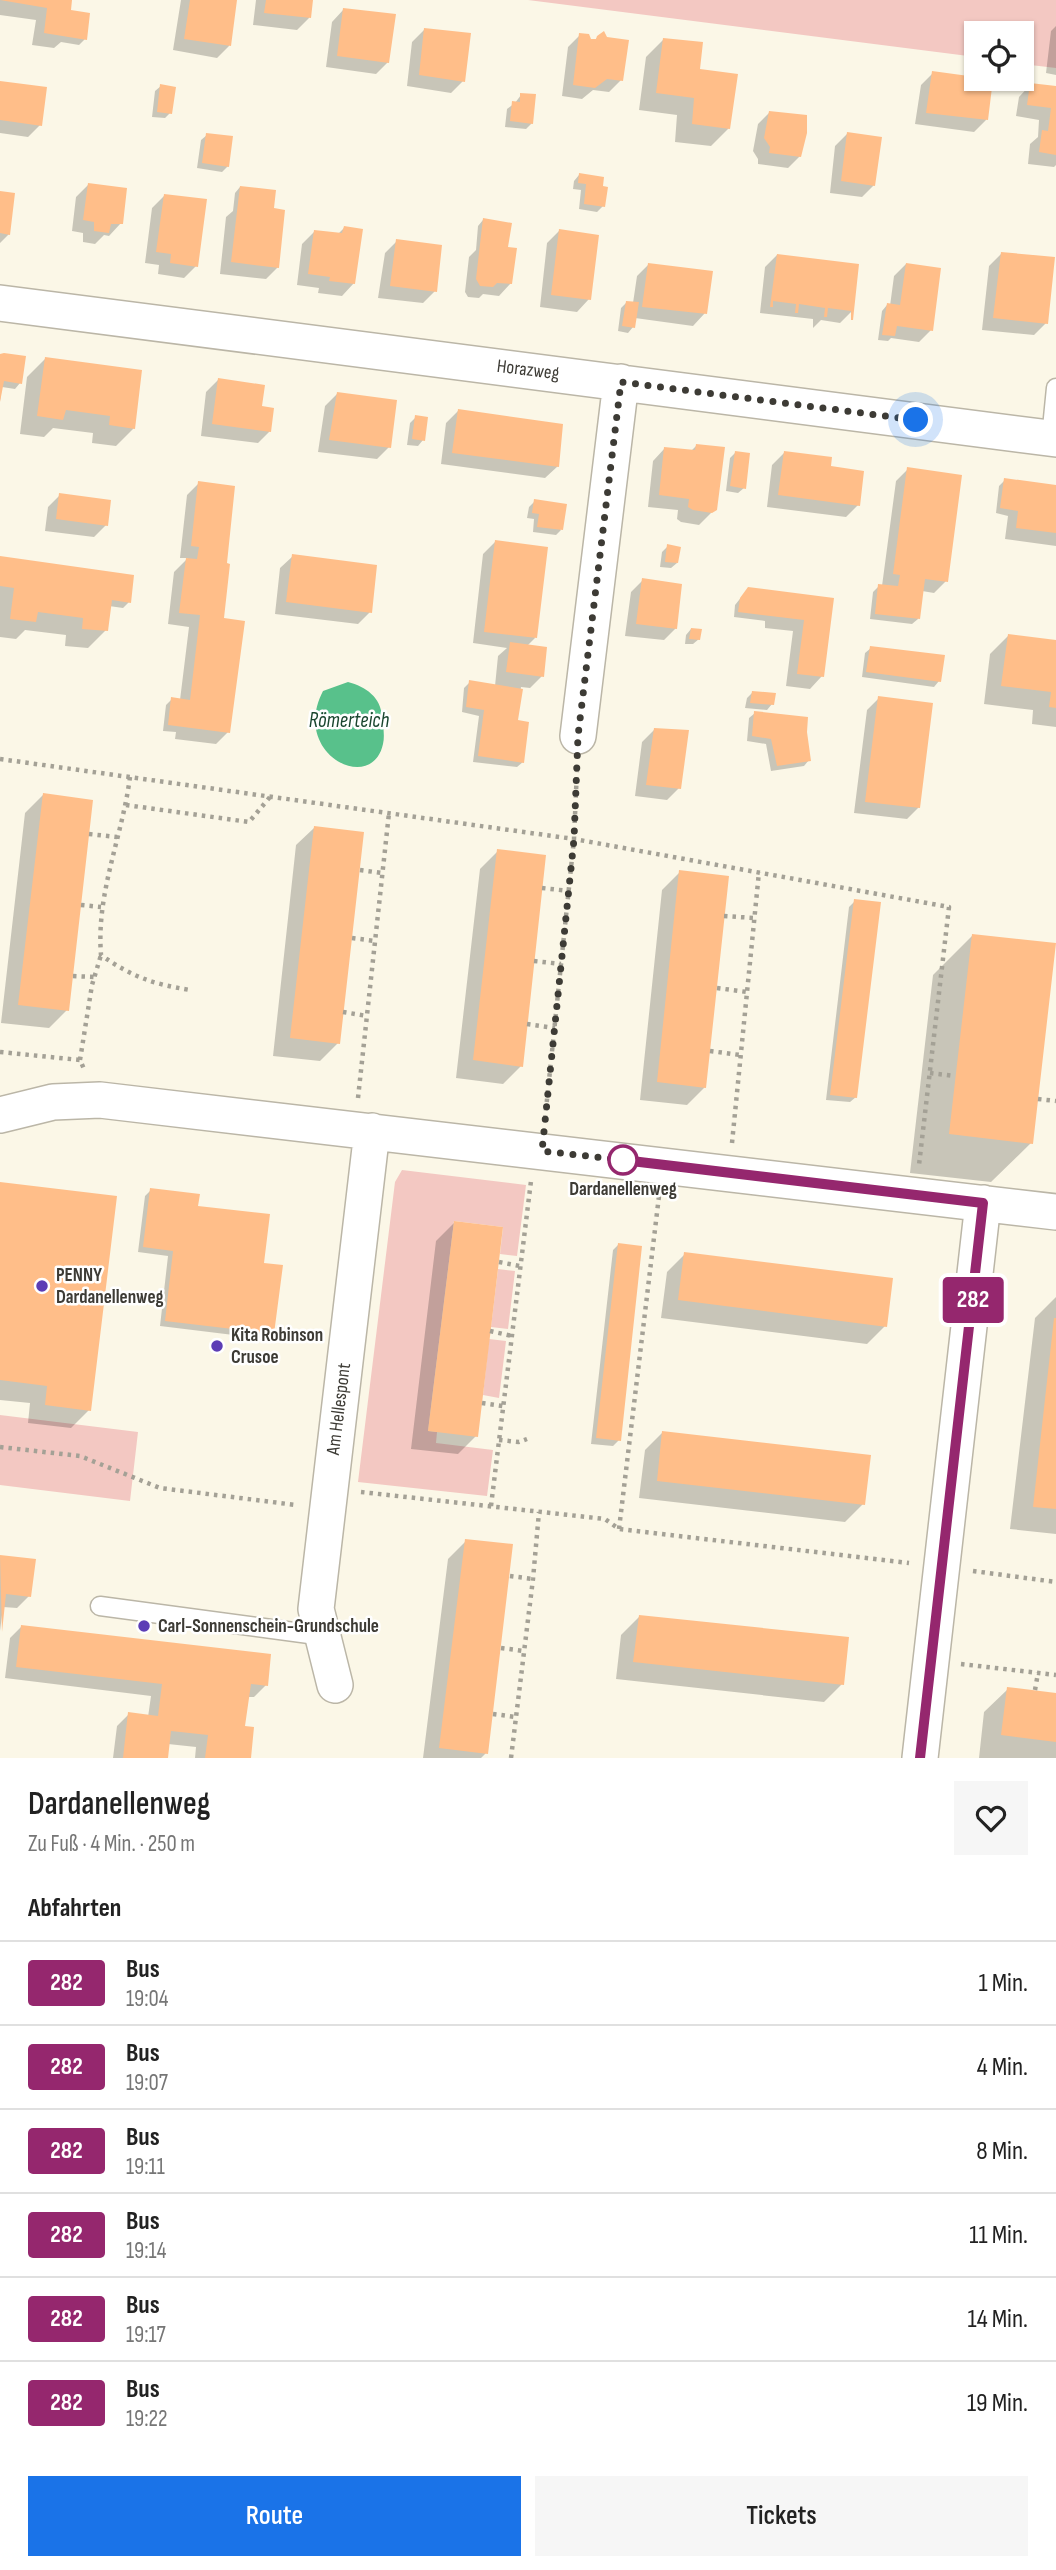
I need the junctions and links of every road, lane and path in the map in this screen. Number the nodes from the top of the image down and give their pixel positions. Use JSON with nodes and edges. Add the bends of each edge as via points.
{"nodes":[{"id":1,"x":0,"y":303,"type":"edge"},
{"id":2,"x":621,"y":382,"type":"junction"},
{"id":3,"x":1056,"y":388,"type":"edge"},
{"id":4,"x":1053,"y":438,"type":"edge"},
{"id":5,"x":578,"y":736,"type":"joint"},
{"id":6,"x":0,"y":759,"type":"edge"},
{"id":7,"x":130,"y":777,"type":"junction"},
{"id":8,"x":270,"y":797,"type":"junction"},
{"id":9,"x":126,"y":805,"type":"junction"},
{"id":10,"x":389,"y":813,"type":"junction"},
{"id":11,"x":89,"y":834,"type":"dead end"},
{"id":12,"x":117,"y":837,"type":"junction"},
{"id":13,"x":574,"y":839,"type":"junction"},
{"id":14,"x":359,"y":870,"type":"dead end"},
{"id":15,"x":759,"y":872,"type":"junction"},
{"id":16,"x":382,"y":873,"type":"junction"},
{"id":17,"x":542,"y":888,"type":"dead end"},
{"id":18,"x":569,"y":891,"type":"junction"},
{"id":19,"x":81,"y":905,"type":"dead end"},
{"id":20,"x":101,"y":907,"type":"junction"},
{"id":21,"x":724,"y":916,"type":"dead end"},
{"id":22,"x":754,"y":918,"type":"junction"},
{"id":23,"x":352,"y":938,"type":"dead end"},
{"id":24,"x":375,"y":941,"type":"junction"},
{"id":25,"x":101,"y":956,"type":"junction"},
{"id":26,"x":534,"y":961,"type":"dead end"},
{"id":27,"x":561,"y":964,"type":"junction"},
{"id":28,"x":73,"y":976,"type":"dead end"},
{"id":29,"x":94,"y":977,"type":"junction"},
{"id":30,"x":717,"y":988,"type":"dead end"},
{"id":31,"x":190,"y":990,"type":"dead end"},
{"id":32,"x":747,"y":992,"type":"junction"},
{"id":33,"x":343,"y":1012,"type":"dead end"},
{"id":34,"x":367,"y":1016,"type":"junction"},
{"id":35,"x":527,"y":1024,"type":"dead end"},
{"id":36,"x":555,"y":1028,"type":"junction"},
{"id":37,"x":710,"y":1051,"type":"dead end"},
{"id":38,"x":0,"y":1052,"type":"edge"},
{"id":39,"x":740,"y":1055,"type":"junction"},
{"id":40,"x":80,"y":1060,"type":"junction"},
{"id":41,"x":930,"y":1073,"type":"junction"},
{"id":42,"x":956,"y":1076,"type":"dead end"},
{"id":43,"x":1038,"y":1099,"type":"dead end"},
{"id":44,"x":100,"y":1100,"type":"junction"},
{"id":45,"x":1056,"y":1101,"type":"edge"},
{"id":46,"x":0,"y":1115,"type":"edge"},
{"id":47,"x":363,"y":1130,"type":"junction"},
{"id":48,"x":732,"y":1143,"type":"dead end"},
{"id":49,"x":537,"y":1164,"type":"junction"},
{"id":50,"x":660,"y":1192,"type":"dead end"},
{"id":51,"x":916,"y":1195,"type":"junction"},
{"id":52,"x":983,"y":1203,"type":"junction"},
{"id":53,"x":1056,"y":1212,"type":"edge"},
{"id":54,"x":499,"y":1262,"type":"dead end"},
{"id":55,"x":520,"y":1266,"type":"junction"},
{"id":56,"x":490,"y":1331,"type":"dead end"},
{"id":57,"x":512,"y":1335,"type":"junction"},
{"id":58,"x":482,"y":1403,"type":"dead end"},
{"id":59,"x":503,"y":1406,"type":"junction"},
{"id":60,"x":527,"y":1439,"type":"dead end"},
{"id":61,"x":499,"y":1440,"type":"junction"},
{"id":62,"x":0,"y":1447,"type":"edge"},
{"id":63,"x":329,"y":1498,"type":"junction"},
{"id":64,"x":491,"y":1506,"type":"junction"},
{"id":65,"x":539,"y":1512,"type":"junction"},
{"id":66,"x":619,"y":1530,"type":"junction"},
{"id":67,"x":910,"y":1564,"type":"dead end"},
{"id":68,"x":968,"y":1571,"type":"dead end"},
{"id":69,"x":510,"y":1576,"type":"dead end"},
{"id":70,"x":533,"y":1579,"type":"junction"},
{"id":71,"x":1056,"y":1582,"type":"edge"},
{"id":72,"x":100,"y":1606,"type":"dead end"},
{"id":73,"x":324,"y":1636,"type":"junction"},
{"id":74,"x":501,"y":1648,"type":"dead end"},
{"id":75,"x":524,"y":1651,"type":"junction"},
{"id":76,"x":957,"y":1664,"type":"dead end"},
{"id":77,"x":1038,"y":1673,"type":"junction"},
{"id":78,"x":1056,"y":1675,"type":"edge"},
{"id":79,"x":335,"y":1685,"type":"dead end"},
{"id":80,"x":1035,"y":1690,"type":"dead end"},
{"id":81,"x":492,"y":1714,"type":"dead end"},
{"id":82,"x":516,"y":1717,"type":"junction"},
{"id":83,"x":511,"y":1758,"type":"edge"},
{"id":84,"x":920,"y":1758,"type":"edge"}],
"edges":[{"from":1,"to":2,"type":"street","name":"Horazweg"},
{"from":2,"to":4,"type":"street","name":"Horazweg"},
{"from":2,"to":5,"type":"street"},
{"from":3,"to":4,"type":"lane"},
{"from":5,"to":13,"type":"path"},
{"from":6,"to":7,"type":"path"},
{"from":7,"to":8,"type":"path"},
{"from":7,"to":9,"type":"path"},
{"from":8,"to":9,"type":"path","via":[[249,821]]},
{"from":8,"to":10,"type":"path"},
{"from":9,"to":12,"type":"path"},
{"from":10,"to":13,"type":"path"},
{"from":10,"to":16,"type":"path"},
{"from":11,"to":12,"type":"path"},
{"from":12,"to":20,"type":"path"},
{"from":13,"to":15,"type":"path"},
{"from":13,"to":18,"type":"path"},
{"from":14,"to":16,"type":"path"},
{"from":15,"to":22,"type":"path"},
{"from":15,"to":41,"type":"path","via":[[949,907]]},
{"from":16,"to":24,"type":"path"},
{"from":17,"to":18,"type":"path"},
{"from":18,"to":27,"type":"path"},
{"from":19,"to":20,"type":"path"},
{"from":20,"to":25,"type":"path"},
{"from":21,"to":22,"type":"path"},
{"from":22,"to":32,"type":"path"},
{"from":23,"to":24,"type":"path"},
{"from":24,"to":34,"type":"path"},
{"from":25,"to":29,"type":"path"},
{"from":25,"to":31,"type":"path","via":[[127,974]]},
{"from":26,"to":27,"type":"path"},
{"from":27,"to":36,"type":"path"},
{"from":28,"to":29,"type":"path"},
{"from":29,"to":40,"type":"path"},
{"from":30,"to":32,"type":"path"},
{"from":32,"to":39,"type":"path"},
{"from":33,"to":34,"type":"path"},
{"from":34,"to":47,"type":"path"},
{"from":35,"to":36,"type":"path"},
{"from":36,"to":49,"type":"path"},
{"from":37,"to":39,"type":"path"},
{"from":38,"to":40,"type":"path"},
{"from":39,"to":48,"type":"path"},
{"from":40,"to":44,"type":"path"},
{"from":41,"to":42,"type":"path"},
{"from":41,"to":51,"type":"path"},
{"from":43,"to":45,"type":"path"},
{"from":44,"to":46,"type":"street","via":[[53,1102]]},
{"from":44,"to":47,"type":"street"},
{"from":47,"to":49,"type":"street"},
{"from":47,"to":63,"type":"street","name":"Am Hellespont"},
{"from":49,"to":51,"type":"street"},
{"from":49,"to":55,"type":"path"},
{"from":50,"to":66,"type":"path"},
{"from":51,"to":52,"type":"street"},
{"from":52,"to":53,"type":"street"},
{"from":52,"to":84,"type":"street"},
{"from":54,"to":55,"type":"path"},
{"from":55,"to":57,"type":"path"},
{"from":56,"to":57,"type":"path"},
{"from":57,"to":59,"type":"path"},
{"from":58,"to":59,"type":"path"},
{"from":59,"to":61,"type":"path"},
{"from":60,"to":61,"type":"path"},
{"from":61,"to":64,"type":"path"},
{"from":62,"to":63,"type":"path","via":[[80,1456],[160,1488]]},
{"from":63,"to":64,"type":"path"},
{"from":63,"to":73,"type":"street","name":"Am Hellespont","via":[[316,1609]]},
{"from":64,"to":65,"type":"path"},
{"from":65,"to":66,"type":"path","via":[[605,1519]]},
{"from":65,"to":70,"type":"path"},
{"from":66,"to":67,"type":"path"},
{"from":68,"to":71,"type":"path"},
{"from":69,"to":70,"type":"path"},
{"from":70,"to":75,"type":"path"},
{"from":72,"to":73,"type":"lane"},
{"from":73,"to":79,"type":"street","name":"Am Hellespont"},
{"from":74,"to":75,"type":"path"},
{"from":75,"to":82,"type":"path"},
{"from":76,"to":77,"type":"path"},
{"from":77,"to":78,"type":"path"},
{"from":77,"to":80,"type":"path"},
{"from":81,"to":82,"type":"path"},
{"from":82,"to":83,"type":"path"}]}
